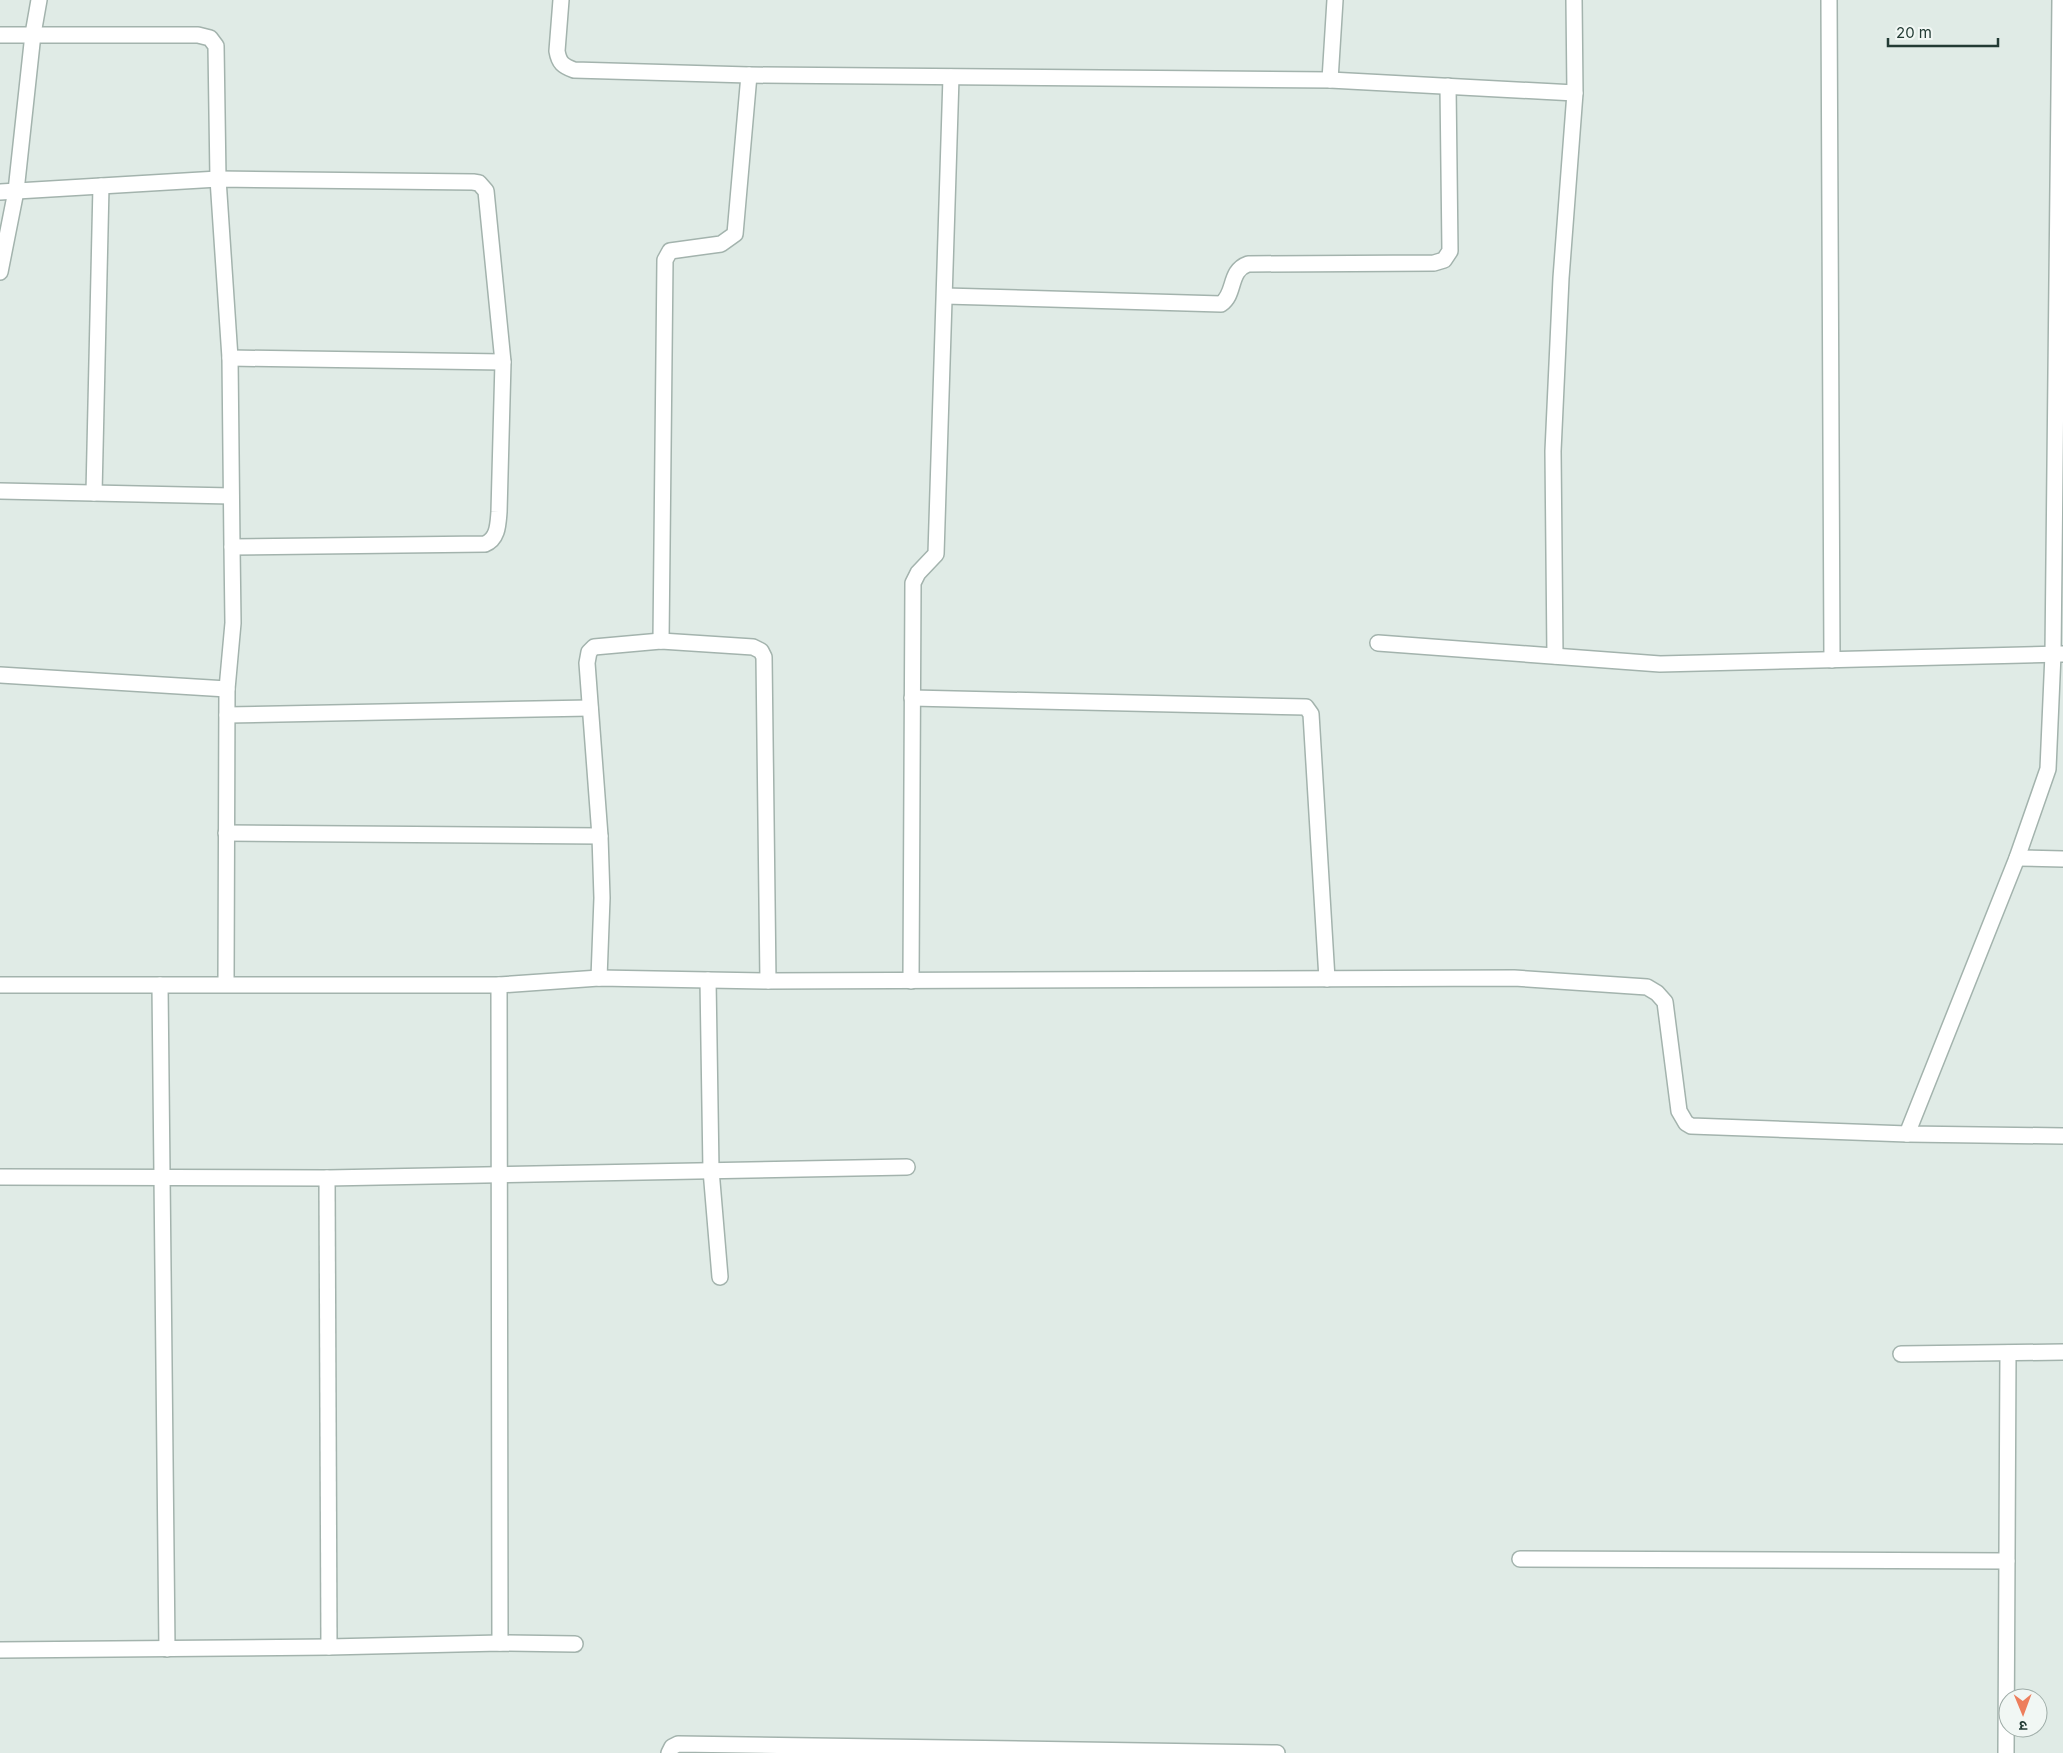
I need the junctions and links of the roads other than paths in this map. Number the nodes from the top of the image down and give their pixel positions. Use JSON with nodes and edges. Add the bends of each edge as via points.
{"nodes":[{"id":1,"x":39,"y":0,"type":"edge"},
{"id":2,"x":560,"y":0,"type":"edge"},
{"id":3,"x":1336,"y":0,"type":"edge"},
{"id":4,"x":1574,"y":0,"type":"edge"},
{"id":5,"x":1829,"y":0,"type":"edge"},
{"id":6,"x":2060,"y":0,"type":"edge"},
{"id":7,"x":33,"y":34,"type":"junction"},
{"id":8,"x":0,"y":35,"type":"edge"},
{"id":9,"x":749,"y":75,"type":"junction"},
{"id":10,"x":952,"y":77,"type":"junction"},
{"id":11,"x":1330,"y":80,"type":"junction"},
{"id":12,"x":1448,"y":86,"type":"junction"},
{"id":13,"x":1575,"y":93,"type":"junction"},
{"id":14,"x":218,"y":179,"type":"junction"},
{"id":15,"x":100,"y":186,"type":"junction"},
{"id":16,"x":0,"y":192,"type":"edge"},
{"id":17,"x":16,"y":192,"type":"junction"},
{"id":18,"x":0,"y":272,"type":"edge"},
{"id":19,"x":944,"y":296,"type":"junction"},
{"id":20,"x":230,"y":358,"type":"junction"},
{"id":21,"x":503,"y":362,"type":"junction"},
{"id":22,"x":0,"y":491,"type":"edge"},
{"id":23,"x":94,"y":493,"type":"junction"},
{"id":24,"x":232,"y":496,"type":"junction"},
{"id":25,"x":232,"y":547,"type":"junction"},
{"id":26,"x":661,"y":641,"type":"junction"},
{"id":27,"x":1378,"y":643,"type":"dead end"},
{"id":28,"x":2058,"y":654,"type":"edge"},
{"id":29,"x":1555,"y":656,"type":"junction"},
{"id":30,"x":1832,"y":660,"type":"junction"},
{"id":31,"x":0,"y":675,"type":"edge"},
{"id":32,"x":227,"y":689,"type":"junction"},
{"id":33,"x":912,"y":698,"type":"junction"},
{"id":34,"x":590,"y":708,"type":"junction"},
{"id":35,"x":227,"y":714,"type":"junction"},
{"id":36,"x":226,"y":833,"type":"junction"},
{"id":37,"x":600,"y":836,"type":"junction"},
{"id":38,"x":2018,"y":858,"type":"junction"},
{"id":39,"x":2063,"y":859,"type":"edge"},
{"id":40,"x":599,"y":978,"type":"junction"},
{"id":41,"x":1327,"y":979,"type":"junction"},
{"id":42,"x":708,"y":980,"type":"junction"},
{"id":43,"x":768,"y":981,"type":"junction"},
{"id":44,"x":911,"y":981,"type":"junction"},
{"id":45,"x":226,"y":984,"type":"junction"},
{"id":46,"x":0,"y":985,"type":"edge"},
{"id":47,"x":160,"y":985,"type":"junction"},
{"id":48,"x":498,"y":985,"type":"junction"},
{"id":49,"x":1907,"y":1134,"type":"junction"},
{"id":50,"x":2063,"y":1136,"type":"edge"},
{"id":51,"x":907,"y":1167,"type":"dead end"},
{"id":52,"x":711,"y":1170,"type":"junction"},
{"id":53,"x":499,"y":1175,"type":"junction"},
{"id":54,"x":0,"y":1177,"type":"edge"},
{"id":55,"x":163,"y":1177,"type":"junction"},
{"id":56,"x":327,"y":1178,"type":"junction"},
{"id":57,"x":720,"y":1277,"type":"dead end"},
{"id":58,"x":2063,"y":1352,"type":"edge"},
{"id":59,"x":2008,"y":1353,"type":"junction"},
{"id":60,"x":1901,"y":1354,"type":"dead end"},
{"id":61,"x":1520,"y":1559,"type":"dead end"},
{"id":62,"x":2007,"y":1561,"type":"junction"},
{"id":63,"x":500,"y":1642,"type":"junction"},
{"id":64,"x":576,"y":1644,"type":"dead end"},
{"id":65,"x":329,"y":1647,"type":"junction"},
{"id":66,"x":167,"y":1649,"type":"junction"},
{"id":67,"x":0,"y":1650,"type":"edge"},
{"id":68,"x":670,"y":1753,"type":"edge"},
{"id":69,"x":1277,"y":1753,"type":"edge"},
{"id":70,"x":2006,"y":1753,"type":"edge"}],
"edges":[{"from":1,"to":7,"type":"street"},
{"from":2,"to":9,"type":"street","via":[[557,51],[563,66],[574,70]]},
{"from":3,"to":11,"type":"street"},
{"from":4,"to":13,"type":"street"},
{"from":5,"to":30,"type":"street"},
{"from":6,"to":28,"type":"street"},
{"from":7,"to":8,"type":"street"},
{"from":7,"to":14,"type":"street","via":[[198,34],[210,38],[216,46]]},
{"from":7,"to":17,"type":"street"},
{"from":9,"to":10,"type":"street"},
{"from":9,"to":26,"type":"street","via":[[735,234],[720,244],[670,251],[665,260]]},
{"from":10,"to":11,"type":"street"},
{"from":10,"to":19,"type":"street"},
{"from":11,"to":12,"type":"street"},
{"from":12,"to":13,"type":"street"},
{"from":12,"to":19,"type":"street","via":[[1450,251],[1444,260],[1434,264],[1248,264],[1235,274],[1227,300],[1222,304]]},
{"from":13,"to":29,"type":"street","via":[[1561,278],[1553,451]]},
{"from":14,"to":15,"type":"street"},
{"from":14,"to":20,"type":"street"},
{"from":14,"to":21,"type":"street","via":[[479,183],[488,197]]},
{"from":15,"to":17,"type":"street"},
{"from":15,"to":23,"type":"street"},
{"from":16,"to":17,"type":"street"},
{"from":17,"to":18,"type":"street"},
{"from":19,"to":33,"type":"street","via":[[936,554],[913,583]]},
{"from":20,"to":21,"type":"street"},
{"from":20,"to":24,"type":"street"},
{"from":21,"to":25,"type":"street","via":[[498,530],[490,542]]},
{"from":22,"to":23,"type":"street"},
{"from":23,"to":24,"type":"street"},
{"from":24,"to":25,"type":"street"},
{"from":25,"to":32,"type":"street","via":[[233,623]]},
{"from":26,"to":34,"type":"street","via":[[594,647],[589,652],[587,663]]},
{"from":26,"to":43,"type":"street","via":[[753,646],[764,657]]},
{"from":27,"to":29,"type":"street"},
{"from":28,"to":30,"type":"street"},
{"from":28,"to":38,"type":"street","via":[[2048,769]]},
{"from":29,"to":30,"type":"street","via":[[1660,664]]},
{"from":31,"to":32,"type":"street"},
{"from":32,"to":35,"type":"street"},
{"from":33,"to":41,"type":"street","via":[[1306,707],[1311,714]]},
{"from":33,"to":44,"type":"street"},
{"from":34,"to":35,"type":"street"},
{"from":34,"to":37,"type":"street"},
{"from":35,"to":36,"type":"street"},
{"from":36,"to":37,"type":"street"},
{"from":36,"to":45,"type":"street"},
{"from":37,"to":40,"type":"street"},
{"from":38,"to":39,"type":"street"},
{"from":38,"to":49,"type":"street"},
{"from":40,"to":42,"type":"street"},
{"from":40,"to":48,"type":"street"},
{"from":41,"to":44,"type":"street"},
{"from":41,"to":49,"type":"street","via":[[1514,978],[1647,987],[1665,1002],[1679,1111],[1691,1126]]},
{"from":42,"to":43,"type":"street"},
{"from":42,"to":52,"type":"street"},
{"from":43,"to":44,"type":"street"},
{"from":45,"to":47,"type":"street"},
{"from":45,"to":48,"type":"street"},
{"from":46,"to":47,"type":"street"},
{"from":47,"to":55,"type":"street"},
{"from":48,"to":53,"type":"street"},
{"from":49,"to":50,"type":"street"},
{"from":51,"to":52,"type":"street"},
{"from":52,"to":53,"type":"street"},
{"from":52,"to":57,"type":"street"},
{"from":53,"to":56,"type":"street"},
{"from":53,"to":63,"type":"street"},
{"from":54,"to":55,"type":"street"},
{"from":55,"to":56,"type":"street"},
{"from":55,"to":66,"type":"street"},
{"from":56,"to":65,"type":"street"},
{"from":58,"to":59,"type":"street"},
{"from":59,"to":60,"type":"street"},
{"from":59,"to":62,"type":"street"},
{"from":61,"to":62,"type":"street"},
{"from":62,"to":70,"type":"street"},
{"from":63,"to":64,"type":"street"},
{"from":63,"to":65,"type":"street"},
{"from":65,"to":66,"type":"street"},
{"from":66,"to":67,"type":"street"},
{"from":68,"to":69,"type":"street","via":[[678,1744]]}]}
